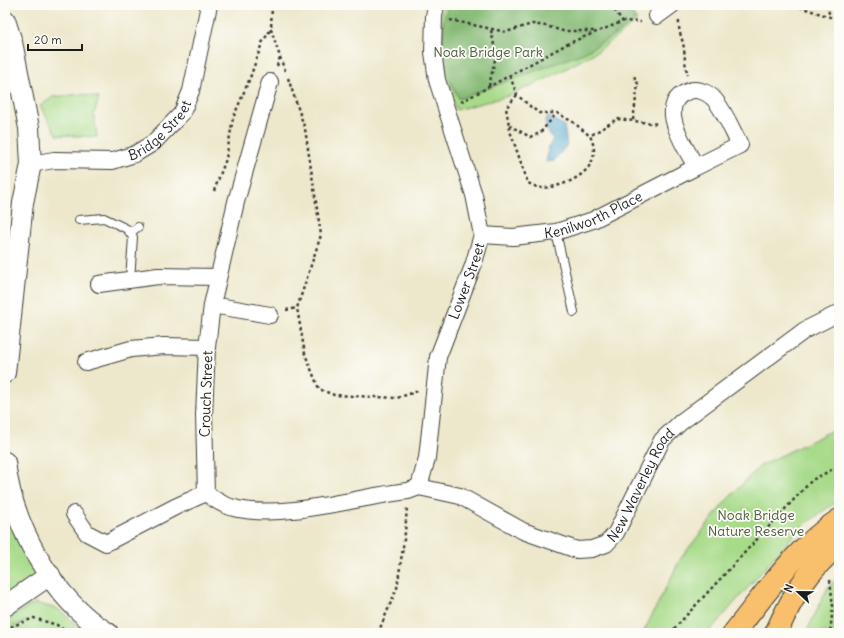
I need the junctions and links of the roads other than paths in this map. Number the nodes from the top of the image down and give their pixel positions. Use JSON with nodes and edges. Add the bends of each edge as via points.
{"nodes":[{"id":1,"x":209,"y":5,"type":"edge"},
{"id":2,"x":672,"y":5,"type":"edge"},
{"id":3,"x":435,"y":11,"type":"edge"},
{"id":4,"x":657,"y":16,"type":"dead end"},
{"id":5,"x":5,"y":20,"type":"edge"},
{"id":6,"x":270,"y":82,"type":"road end"},
{"id":7,"x":31,"y":164,"type":"junction"},
{"id":8,"x":696,"y":167,"type":"junction"},
{"id":9,"x":79,"y":220,"type":"dead end"},
{"id":10,"x":138,"y":227,"type":"dead end"},
{"id":11,"x":131,"y":232,"type":"junction"},
{"id":12,"x":556,"y":232,"type":"junction"},
{"id":13,"x":482,"y":235,"type":"junction"},
{"id":14,"x":217,"y":277,"type":"junction"},
{"id":15,"x":130,"y":280,"type":"junction"},
{"id":16,"x":99,"y":284,"type":"dead end"},
{"id":17,"x":212,"y":305,"type":"junction"},
{"id":18,"x":574,"y":312,"type":"dead end"},
{"id":19,"x":839,"y":313,"type":"edge"},
{"id":20,"x":270,"y":315,"type":"dead end"},
{"id":21,"x":206,"y":347,"type":"junction"},
{"id":22,"x":86,"y":362,"type":"dead end"},
{"id":23,"x":5,"y":373,"type":"edge"},
{"id":24,"x":5,"y":462,"type":"edge"},
{"id":25,"x":414,"y":489,"type":"junction"},
{"id":26,"x":206,"y":493,"type":"junction"},
{"id":27,"x":74,"y":514,"type":"dead end"},
{"id":28,"x":839,"y":520,"type":"edge"},
{"id":29,"x":839,"y":544,"type":"edge"},
{"id":30,"x":833,"y":558,"type":"edge"},
{"id":31,"x":50,"y":575,"type":"junction"},
{"id":32,"x":5,"y":606,"type":"edge"},
{"id":33,"x":108,"y":633,"type":"edge"},
{"id":34,"x":734,"y":633,"type":"edge"},
{"id":35,"x":776,"y":633,"type":"edge"},
{"id":36,"x":789,"y":633,"type":"edge"}],
"edges":[{"from":1,"to":7,"type":"street","name":"Bridge Street","via":[[191,91],[182,113],[153,143],[135,154],[113,161],[54,160]]},
{"from":2,"to":4,"type":"street"},
{"from":3,"to":13,"type":"street","name":"Lower Street","via":[[433,52],[437,80],[474,195]]},
{"from":5,"to":7,"type":"street","via":[[12,42],[29,128]]},
{"from":6,"to":14,"type":"street","name":"Crouch Street"},
{"from":7,"to":23,"type":"street","via":[[23,203]]},
{"from":8,"to":8,"type":"street","name":"Kenilworth Place","via":[[681,139],[672,112],[673,102],[680,95],[693,90],[704,91],[715,99],[740,145]]},
{"from":8,"to":12,"type":"street","name":"Kenilworth Place","via":[[593,220]]},
{"from":9,"to":11,"type":"lane","via":[[104,218]]},
{"from":10,"to":11,"type":"lane"},
{"from":11,"to":15,"type":"lane","via":[[133,237]]},
{"from":12,"to":13,"type":"street","name":"Kenilworth Place","via":[[513,236]]},
{"from":12,"to":18,"type":"lane"},
{"from":13,"to":25,"type":"street","name":"Lower Street","via":[[473,266],[438,357],[427,458]]},
{"from":14,"to":15,"type":"street","via":[[158,276]]},
{"from":14,"to":17,"type":"street","name":"Crouch Street"},
{"from":15,"to":16,"type":"street"},
{"from":17,"to":20,"type":"street"},
{"from":17,"to":21,"type":"street","name":"Crouch Street"},
{"from":19,"to":25,"type":"street","name":"New Waverley Road","via":[[805,330],[681,422],[662,440],[616,533],[606,544],[592,549],[577,550],[523,531],[460,496]]},
{"from":21,"to":22,"type":"street","via":[[164,346],[131,350]]},
{"from":21,"to":26,"type":"street","name":"Crouch Street"},
{"from":24,"to":31,"type":"street","via":[[22,526]]},
{"from":25,"to":26,"type":"street","via":[[312,507],[265,512],[238,509],[219,503]]},
{"from":26,"to":27,"type":"street","via":[[106,543],[87,533]]},
{"from":28,"to":34,"type":"highway","via":[[819,533],[790,562]]},
{"from":29,"to":35,"type":"highway","via":[[813,568],[798,588]]},
{"from":30,"to":36,"type":"highway","via":[[805,599]]},
{"from":31,"to":32,"type":"street"},
{"from":31,"to":33,"type":"street","via":[[66,597]]}]}
